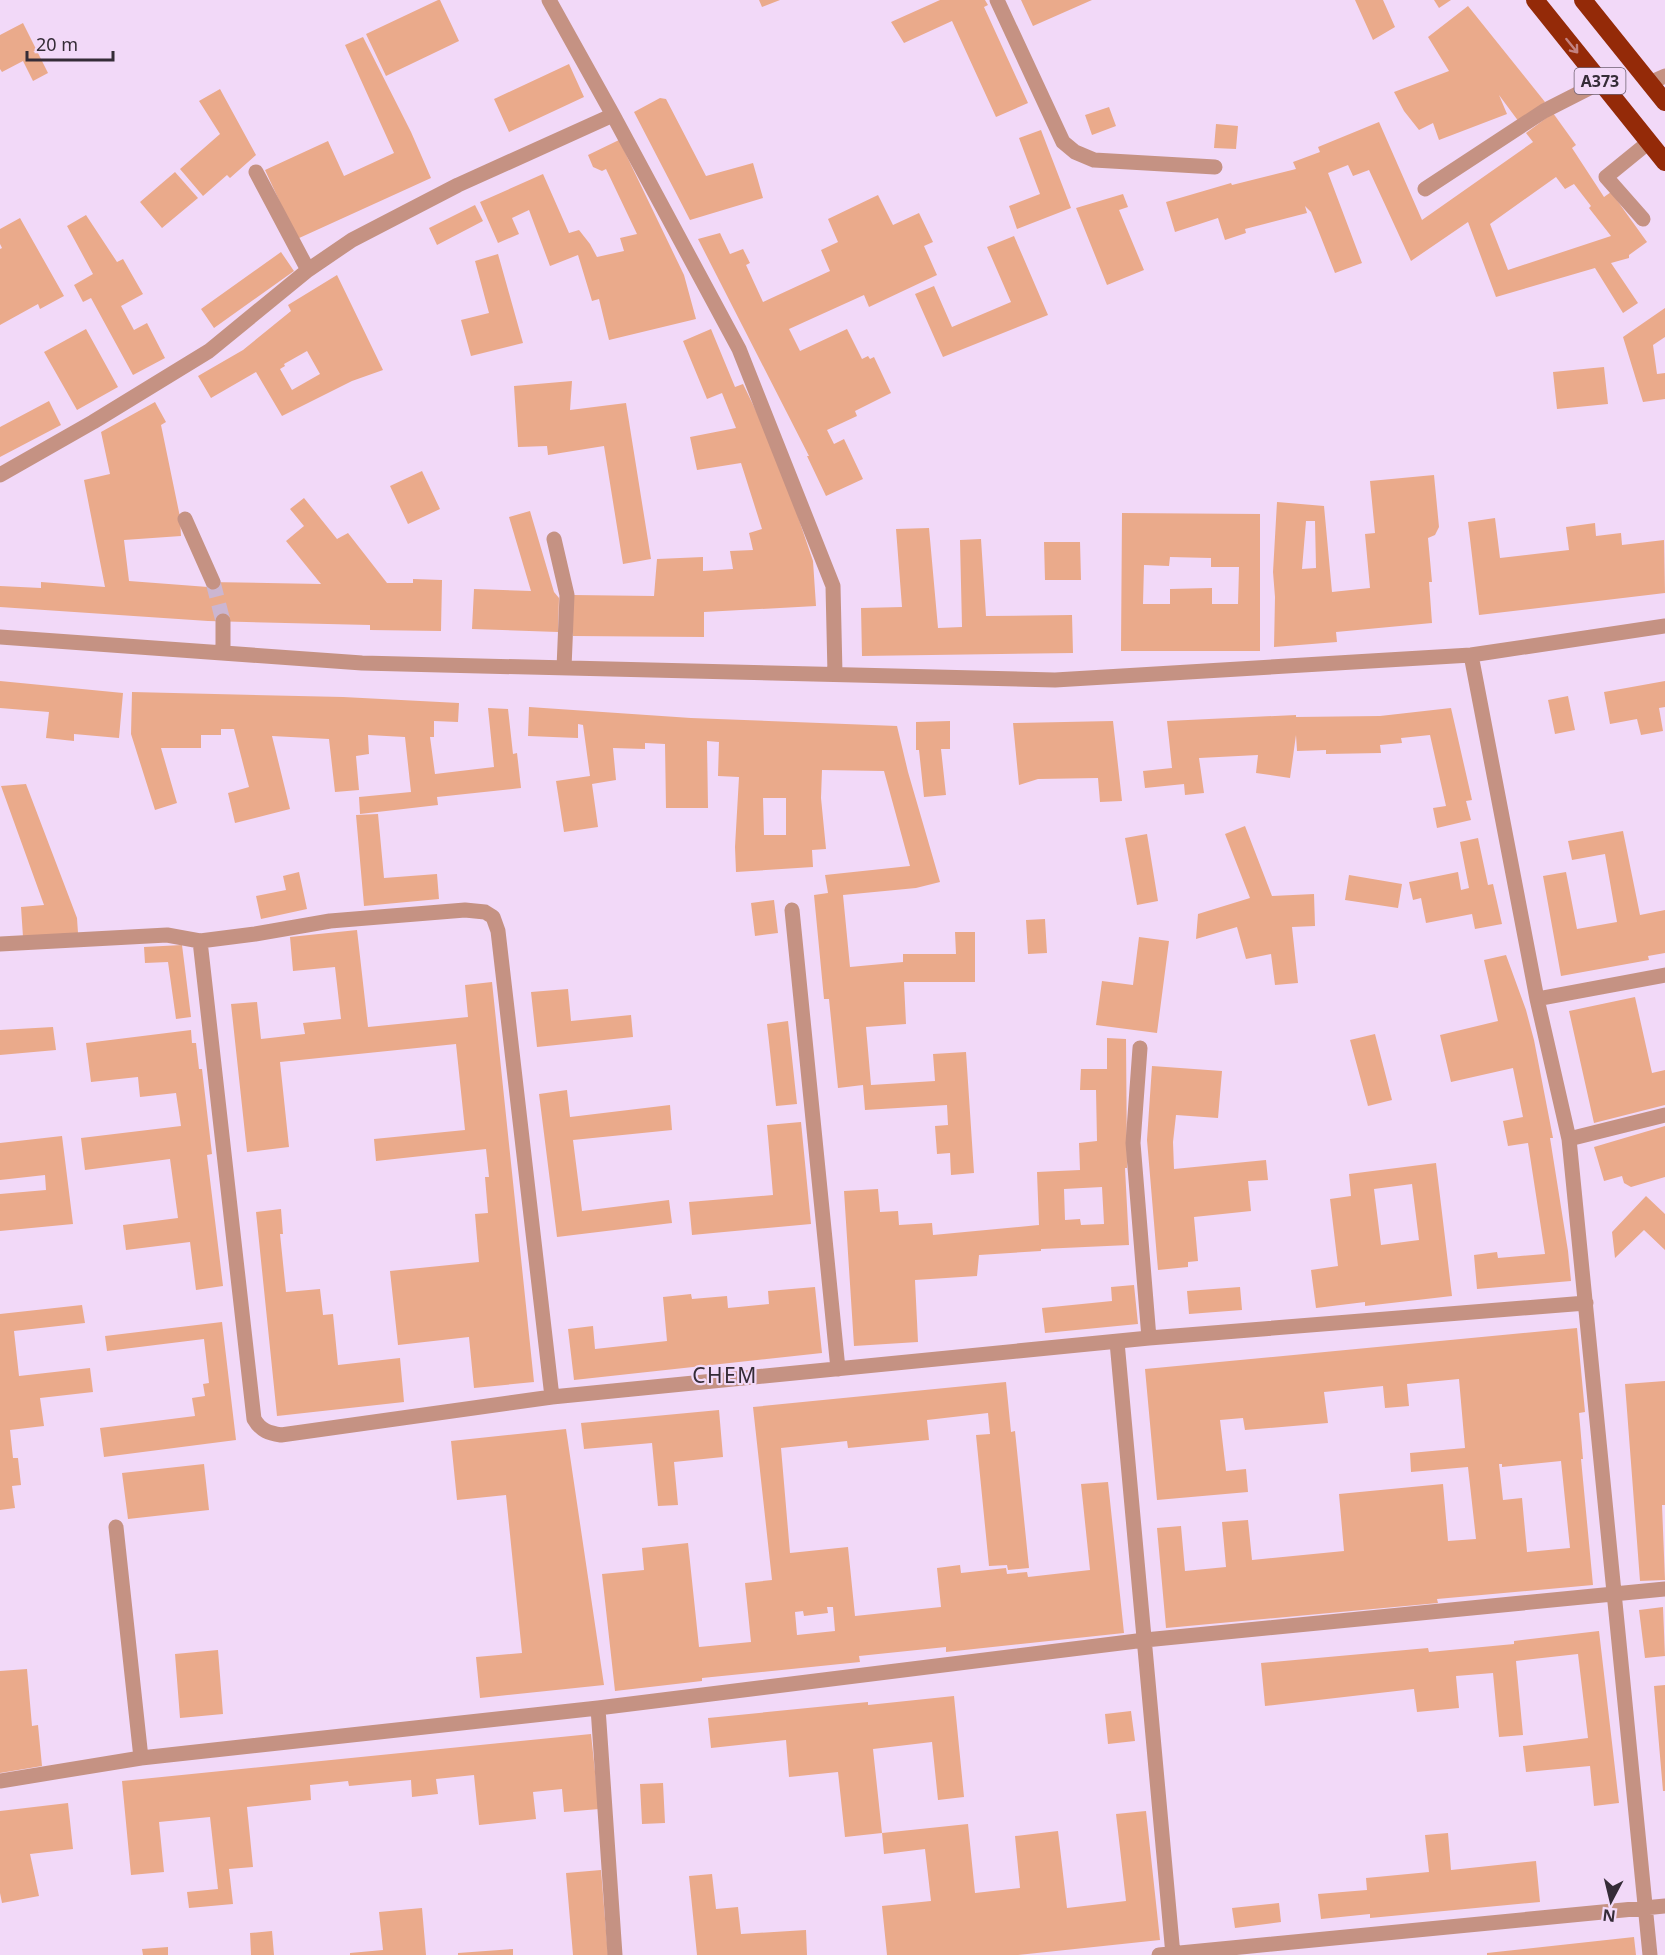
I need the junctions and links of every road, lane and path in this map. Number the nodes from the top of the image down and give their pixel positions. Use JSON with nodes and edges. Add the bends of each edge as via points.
{"nodes":[{"id":1,"x":549,"y":0,"type":"edge"},
{"id":2,"x":998,"y":0,"type":"edge"},
{"id":3,"x":1535,"y":0,"type":"edge"},
{"id":4,"x":1583,"y":0,"type":"edge"},
{"id":5,"x":1657,"y":80,"type":"edge"},
{"id":6,"x":1601,"y":82,"type":"junction"},
{"id":7,"x":1665,"y":102,"type":"edge"},
{"id":8,"x":613,"y":115,"type":"junction"},
{"id":9,"x":1649,"y":142,"type":"junction"},
{"id":10,"x":1665,"y":162,"type":"edge"},
{"id":11,"x":1215,"y":167,"type":"dead end"},
{"id":12,"x":256,"y":171,"type":"dead end"},
{"id":13,"x":1425,"y":189,"type":"dead end"},
{"id":14,"x":1643,"y":219,"type":"dead end"},
{"id":15,"x":308,"y":270,"type":"junction"},
{"id":16,"x":0,"y":475,"type":"edge"},
{"id":17,"x":185,"y":519,"type":"dead end"},
{"id":18,"x":554,"y":539,"type":"dead end"},
{"id":19,"x":213,"y":582,"type":"tunnel mouth"},
{"id":20,"x":223,"y":621,"type":"tunnel mouth"},
{"id":21,"x":1665,"y":626,"type":"edge"},
{"id":22,"x":0,"y":637,"type":"edge"},
{"id":23,"x":223,"y":653,"type":"junction"},
{"id":24,"x":1471,"y":655,"type":"junction"},
{"id":25,"x":564,"y":668,"type":"junction"},
{"id":26,"x":835,"y":674,"type":"junction"},
{"id":27,"x":792,"y":910,"type":"dead end"},
{"id":28,"x":200,"y":941,"type":"junction"},
{"id":29,"x":0,"y":944,"type":"edge"},
{"id":30,"x":1665,"y":975,"type":"edge"},
{"id":31,"x":1537,"y":999,"type":"junction"},
{"id":32,"x":1140,"y":1048,"type":"dead end"},
{"id":33,"x":1665,"y":1114,"type":"edge"},
{"id":34,"x":1569,"y":1139,"type":"junction"},
{"id":35,"x":1586,"y":1303,"type":"junction"},
{"id":36,"x":1149,"y":1338,"type":"junction"},
{"id":37,"x":1117,"y":1342,"type":"junction"},
{"id":38,"x":838,"y":1369,"type":"junction"},
{"id":39,"x":552,"y":1397,"type":"junction"},
{"id":40,"x":116,"y":1527,"type":"dead end"},
{"id":41,"x":1665,"y":1589,"type":"edge"},
{"id":42,"x":1613,"y":1595,"type":"junction"},
{"id":43,"x":1145,"y":1640,"type":"junction"},
{"id":44,"x":598,"y":1708,"type":"junction"},
{"id":45,"x":141,"y":1758,"type":"junction"},
{"id":46,"x":0,"y":1780,"type":"edge"},
{"id":47,"x":1665,"y":1906,"type":"edge"},
{"id":48,"x":1645,"y":1908,"type":"junction"},
{"id":49,"x":1168,"y":1954,"type":"edge"},
{"id":50,"x":615,"y":1955,"type":"edge"},
{"id":51,"x":1650,"y":1955,"type":"edge"}],
"edges":[{"from":1,"to":8,"type":"street"},
{"from":2,"to":11,"type":"street","via":[[1063,142],[1075,152],[1094,160]]},
{"from":3,"to":6,"type":"highway","number":"A373","one_way":true},
{"from":4,"to":5,"type":"highway","number":"A373"},
{"from":5,"to":7,"type":"highway","number":"A373"},
{"from":6,"to":9,"type":"highway","number":"A373"},
{"from":6,"to":13,"type":"street","via":[[1544,111]]},
{"from":8,"to":15,"type":"street","via":[[458,185],[352,240]]},
{"from":8,"to":26,"type":"street","via":[[739,349],[808,522],[833,586]]},
{"from":9,"to":10,"type":"highway","number":"A373"},
{"from":9,"to":14,"type":"street","via":[[1606,177]]},
{"from":12,"to":15,"type":"street"},
{"from":15,"to":16,"type":"street","via":[[209,351]]},
{"from":17,"to":19,"type":"street"},
{"from":18,"to":25,"type":"street","via":[[567,595]]},
{"from":20,"to":23,"type":"street"},
{"from":21,"to":24,"type":"street"},
{"from":22,"to":23,"type":"street"},
{"from":23,"to":25,"type":"street","via":[[362,663]]},
{"from":24,"to":26,"type":"street","via":[[1055,680]]},
{"from":24,"to":31,"type":"street"},
{"from":25,"to":26,"type":"street"},
{"from":27,"to":38,"type":"street"},
{"from":28,"to":29,"type":"street","via":[[166,935]]},
{"from":28,"to":39,"type":"street","via":[[364,918],[465,910],[494,916]]},
{"from":28,"to":39,"type":"street","via":[[254,1419],[259,1428],[281,1435]]},
{"from":30,"to":31,"type":"street"},
{"from":31,"to":34,"type":"street"},
{"from":32,"to":36,"type":"street","via":[[1132,1143]]},
{"from":33,"to":34,"type":"street"},
{"from":34,"to":35,"type":"street"},
{"from":35,"to":36,"type":"street"},
{"from":35,"to":42,"type":"street"},
{"from":36,"to":37,"type":"street"},
{"from":37,"to":38,"type":"street"},
{"from":37,"to":43,"type":"street"},
{"from":38,"to":39,"type":"street"},
{"from":40,"to":45,"type":"street"},
{"from":41,"to":42,"type":"street"},
{"from":42,"to":43,"type":"street"},
{"from":42,"to":48,"type":"street"},
{"from":43,"to":44,"type":"street"},
{"from":43,"to":49,"type":"street"},
{"from":44,"to":45,"type":"street"},
{"from":44,"to":50,"type":"street"},
{"from":45,"to":46,"type":"street"},
{"from":47,"to":48,"type":"street"},
{"from":48,"to":49,"type":"street"},
{"from":48,"to":51,"type":"street"}]}
